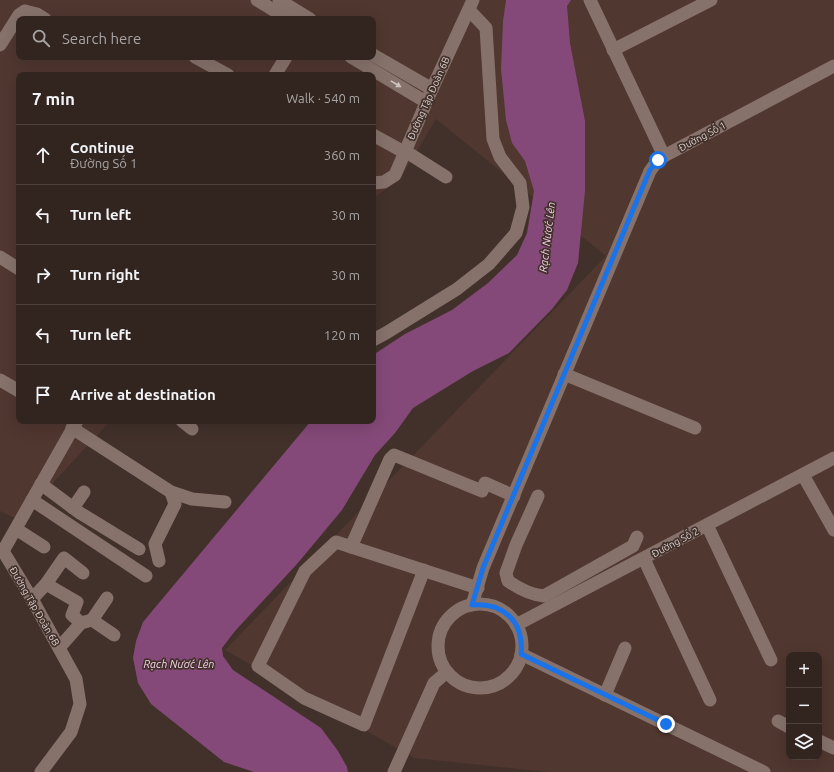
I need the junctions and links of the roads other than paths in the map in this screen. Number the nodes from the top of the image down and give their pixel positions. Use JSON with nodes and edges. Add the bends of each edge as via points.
{"nodes":[{"id":1,"x":256,"y":0,"type":"edge"},
{"id":2,"x":279,"y":0,"type":"edge"},
{"id":3,"x":590,"y":0,"type":"edge"},
{"id":4,"x":712,"y":0,"type":"edge"},
{"id":5,"x":471,"y":5,"type":"edge"},
{"id":6,"x":18,"y":16,"type":"edge"},
{"id":7,"x":40,"y":16,"type":"edge"},
{"id":8,"x":283,"y":16,"type":"edge"},
{"id":9,"x":304,"y":16,"type":"edge"},
{"id":10,"x":16,"y":19,"type":"edge"},
{"id":11,"x":0,"y":43,"type":"edge"},
{"id":12,"x":613,"y":50,"type":"junction"},
{"id":13,"x":376,"y":57,"type":"edge"},
{"id":14,"x":200,"y":60,"type":"edge"},
{"id":15,"x":284,"y":60,"type":"edge"},
{"id":16,"x":356,"y":60,"type":"edge"},
{"id":17,"x":834,"y":66,"type":"edge"},
{"id":18,"x":222,"y":72,"type":"edge"},
{"id":19,"x":277,"y":72,"type":"edge"},
{"id":20,"x":376,"y":72,"type":"edge"},
{"id":21,"x":376,"y":72,"type":"edge"},
{"id":22,"x":432,"y":89,"type":"junction"},
{"id":23,"x":426,"y":102,"type":"junction"},
{"id":24,"x":376,"y":137,"type":"edge"},
{"id":25,"x":405,"y":152,"type":"junction"},
{"id":26,"x":664,"y":156,"type":"junction"},
{"id":27,"x":446,"y":177,"type":"dead end"},
{"id":28,"x":376,"y":183,"type":"edge"},
{"id":29,"x":0,"y":257,"type":"edge"},
{"id":30,"x":16,"y":267,"type":"edge"},
{"id":31,"x":376,"y":338,"type":"edge"},
{"id":32,"x":564,"y":374,"type":"junction"},
{"id":33,"x":0,"y":380,"type":"edge"},
{"id":34,"x":16,"y":389,"type":"edge"},
{"id":35,"x":72,"y":424,"type":"edge"},
{"id":36,"x":74,"y":424,"type":"edge"},
{"id":37,"x":186,"y":424,"type":"edge"},
{"id":38,"x":695,"y":428,"type":"dead end"},
{"id":39,"x":192,"y":429,"type":"dead end"},
{"id":40,"x":834,"y":458,"type":"edge"},
{"id":41,"x":803,"y":474,"type":"junction"},
{"id":42,"x":41,"y":484,"type":"junction"},
{"id":43,"x":84,"y":492,"type":"dead end"},
{"id":44,"x":171,"y":492,"type":"junction"},
{"id":45,"x":514,"y":496,"type":"junction"},
{"id":46,"x":538,"y":496,"type":"dead end"},
{"id":47,"x":32,"y":500,"type":"junction"},
{"id":48,"x":225,"y":502,"type":"dead end"},
{"id":49,"x":73,"y":508,"type":"junction"},
{"id":50,"x":707,"y":525,"type":"junction"},
{"id":51,"x":16,"y":529,"type":"junction"},
{"id":52,"x":834,"y":530,"type":"edge"},
{"id":53,"x":497,"y":537,"type":"junction"},
{"id":54,"x":637,"y":537,"type":"dead end"},
{"id":55,"x":516,"y":546,"type":"junction"},
{"id":56,"x":44,"y":547,"type":"dead end"},
{"id":57,"x":351,"y":547,"type":"junction"},
{"id":58,"x":139,"y":549,"type":"dead end"},
{"id":59,"x":2,"y":554,"type":"edge"},
{"id":60,"x":644,"y":558,"type":"junction"},
{"id":61,"x":159,"y":561,"type":"dead end"},
{"id":62,"x":424,"y":570,"type":"junction"},
{"id":63,"x":83,"y":573,"type":"dead end"},
{"id":64,"x":146,"y":576,"type":"dead end"},
{"id":65,"x":46,"y":584,"type":"junction"},
{"id":66,"x":478,"y":588,"type":"junction"},
{"id":67,"x":107,"y":598,"type":"dead end"},
{"id":68,"x":32,"y":599,"type":"junction"},
{"id":69,"x":472,"y":605,"type":"junction"},
{"id":70,"x":86,"y":622,"type":"junction"},
{"id":71,"x":516,"y":625,"type":"junction"},
{"id":72,"x":114,"y":635,"type":"dead end"},
{"id":73,"x":59,"y":648,"type":"junction"},
{"id":74,"x":625,"y":648,"type":"dead end"},
{"id":75,"x":521,"y":654,"type":"junction"},
{"id":76,"x":771,"y":660,"type":"dead end"},
{"id":77,"x":448,"y":672,"type":"junction"},
{"id":78,"x":605,"y":695,"type":"junction"},
{"id":79,"x":710,"y":700,"type":"dead end"},
{"id":80,"x":822,"y":742,"type":"edge"},
{"id":81,"x":834,"y":748,"type":"edge"},
{"id":82,"x":41,"y":772,"type":"edge"},
{"id":83,"x":394,"y":772,"type":"edge"},
{"id":84,"x":764,"y":772,"type":"edge"}],
"edges":[{"from":1,"to":8,"type":"street"},
{"from":2,"to":9,"type":"street"},
{"from":3,"to":12,"type":"street"},
{"from":4,"to":12,"type":"street"},
{"from":5,"to":22,"type":"street","name":"Đường Tập Đoàn 6B"},
{"from":5,"to":31,"type":"street","via":[[486,28],[493,139],[500,157],[520,183],[523,207],[516,233],[489,264],[456,289]]},
{"from":6,"to":7,"type":"street","via":[[24,11]]},
{"from":10,"to":11,"type":"street"},
{"from":12,"to":26,"type":"street"},
{"from":13,"to":22,"type":"street"},
{"from":14,"to":18,"type":"street"},
{"from":15,"to":19,"type":"street"},
{"from":16,"to":20,"type":"street","one_way":true},
{"from":17,"to":26,"type":"street","name":"Đường Số 1"},
{"from":21,"to":23,"type":"street","one_way":true},
{"from":22,"to":23,"type":"street","name":"Đường Tập Đoàn 6B"},
{"from":23,"to":25,"type":"street","name":"Đường Tập Đoàn 6B"},
{"from":24,"to":25,"type":"street"},
{"from":25,"to":27,"type":"street"},
{"from":25,"to":28,"type":"street","name":"Đường Tập Đoàn 6B","via":[[395,175],[384,182]]},
{"from":26,"to":32,"type":"street","name":"Đường Số 1","via":[[650,170]]},
{"from":29,"to":30,"type":"street"},
{"from":32,"to":38,"type":"street"},
{"from":32,"to":45,"type":"street","name":"Đường Số 1"},
{"from":33,"to":34,"type":"street"},
{"from":35,"to":42,"type":"street","name":"Đường Tập Đoàn 6B"},
{"from":36,"to":44,"type":"street"},
{"from":37,"to":39,"type":"street"},
{"from":40,"to":41,"type":"street","name":"Đường Số 2"},
{"from":41,"to":50,"type":"street","name":"Đường Số 2"},
{"from":41,"to":52,"type":"street"},
{"from":42,"to":47,"type":"street","name":"Đường Tập Đoàn 6B"},
{"from":42,"to":49,"type":"street"},
{"from":43,"to":49,"type":"street"},
{"from":44,"to":48,"type":"street","via":[[192,499]]},
{"from":44,"to":61,"type":"street","via":[[176,504],[155,544]]},
{"from":45,"to":53,"type":"street","name":"Đường Số 1"},
{"from":45,"to":57,"type":"street","via":[[485,483],[482,492],[394,455]]},
{"from":46,"to":55,"type":"street"},
{"from":47,"to":51,"type":"street","name":"Đường Tập Đoàn 6B"},
{"from":47,"to":64,"type":"street"},
{"from":49,"to":58,"type":"street"},
{"from":50,"to":60,"type":"street","name":"Đường Số 2"},
{"from":50,"to":76,"type":"street"},
{"from":51,"to":56,"type":"street"},
{"from":51,"to":59,"type":"street","name":"Đường Tập Đoàn 6B"},
{"from":53,"to":55,"type":"street"},
{"from":53,"to":66,"type":"street","name":"Đường Số 1","via":[[483,568]]},
{"from":54,"to":55,"type":"street","via":[[633,546],[544,596],[508,581],[506,573]]},
{"from":57,"to":62,"type":"street"},
{"from":57,"to":62,"type":"street","via":[[336,542],[305,571],[258,666],[304,698],[364,725]]},
{"from":59,"to":68,"type":"street","name":"Đường Tập Đoàn 6B"},
{"from":60,"to":71,"type":"street","name":"Đường Số 2"},
{"from":60,"to":79,"type":"street"},
{"from":62,"to":66,"type":"street"},
{"from":63,"to":65,"type":"street","via":[[64,558]]},
{"from":65,"to":68,"type":"street"},
{"from":65,"to":70,"type":"street","via":[[77,602],[72,615]]},
{"from":66,"to":69,"type":"street","name":"Đường Số 1"},
{"from":67,"to":70,"type":"street"},
{"from":68,"to":73,"type":"street","name":"Đường Tập Đoàn 6B"},
{"from":69,"to":71,"type":"street","via":[[499,608]]},
{"from":69,"to":77,"type":"street","via":[[449,618],[440,634],[439,652]]},
{"from":70,"to":72,"type":"street"},
{"from":70,"to":73,"type":"street"},
{"from":71,"to":75,"type":"street","via":[[521,636]]},
{"from":73,"to":82,"type":"street","name":"Đường Tập Đoàn 6B","via":[[76,679],[80,704],[72,732]]},
{"from":74,"to":78,"type":"street"},
{"from":75,"to":77,"type":"street","via":[[508,678],[492,686],[466,686]]},
{"from":75,"to":78,"type":"street"},
{"from":77,"to":83,"type":"street","via":[[434,683]]},
{"from":78,"to":84,"type":"street"},
{"from":80,"to":81,"type":"street"}]}
